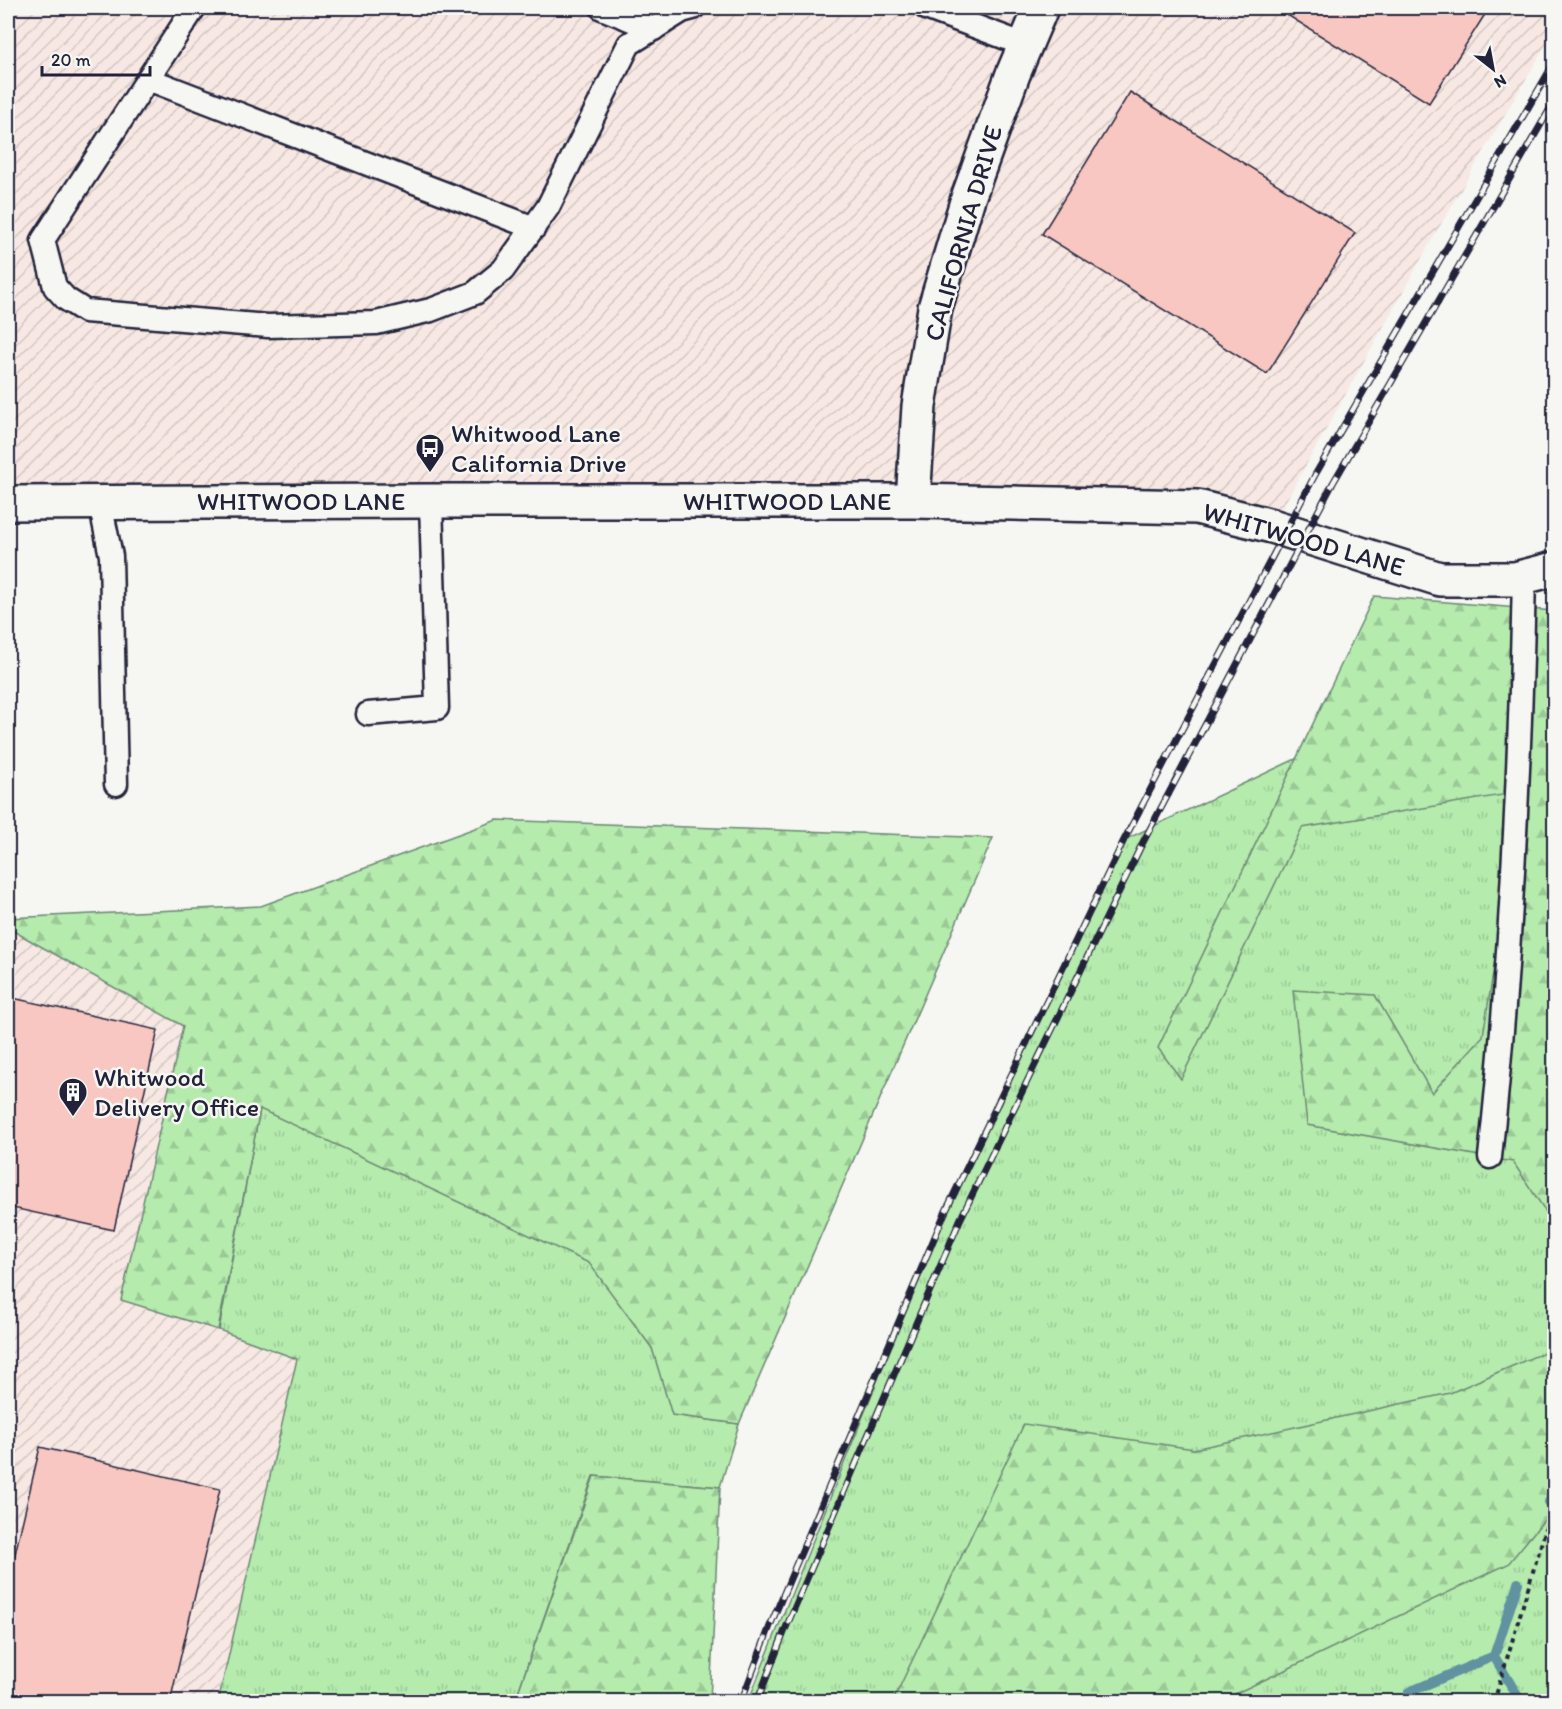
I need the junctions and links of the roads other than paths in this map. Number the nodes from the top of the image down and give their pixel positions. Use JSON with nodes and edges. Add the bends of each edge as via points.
{"nodes":[{"id":1,"x":194,"y":8,"type":"edge"},
{"id":2,"x":602,"y":8,"type":"edge"},
{"id":3,"x":693,"y":8,"type":"edge"},
{"id":4,"x":926,"y":8,"type":"edge"},
{"id":5,"x":1041,"y":8,"type":"edge"},
{"id":6,"x":654,"y":28,"type":"junction"},
{"id":7,"x":1025,"y":45,"type":"junction"},
{"id":8,"x":147,"y":79,"type":"junction"},
{"id":9,"x":534,"y":228,"type":"junction"},
{"id":10,"x":431,"y":501,"type":"junction"},
{"id":11,"x":913,"y":501,"type":"junction"},
{"id":12,"x":8,"y":503,"type":"edge"},
{"id":13,"x":100,"y":503,"type":"junction"},
{"id":14,"x":1539,"y":573,"type":"edge"},
{"id":15,"x":368,"y":714,"type":"dead end"},
{"id":16,"x":116,"y":784,"type":"dead end"},
{"id":17,"x":1490,"y":1157,"type":"dead end"}],
"edges":[{"from":1,"to":8,"type":"lane"},
{"from":2,"to":6,"type":"lane"},
{"from":3,"to":6,"type":"lane"},
{"from":4,"to":7,"type":"lane"},
{"from":5,"to":7,"type":"street","name":"CALIFORNIA DRIVE"},
{"from":6,"to":9,"type":"lane","via":[[629,44]]},
{"from":7,"to":11,"type":"street","name":"CALIFORNIA DRIVE","via":[[968,198],[935,308],[919,406]]},
{"from":8,"to":9,"type":"lane"},
{"from":8,"to":9,"type":"lane","via":[[44,240],[56,287],[85,312],[268,326],[376,323],[431,310],[475,293],[503,270]]},
{"from":10,"to":11,"type":"street","name":"WHITWOOD LANE"},
{"from":10,"to":13,"type":"street","name":"WHITWOOD LANE"},
{"from":10,"to":15,"type":"lane","via":[[437,708]]},
{"from":11,"to":14,"type":"street","name":"WHITWOOD LANE","via":[[1197,507],[1272,525],[1440,579],[1515,579]]},
{"from":12,"to":13,"type":"street","name":"WHITWOOD LANE"},
{"from":13,"to":16,"type":"lane","via":[[111,556]]},
{"from":14,"to":17,"type":"lane"}]}
